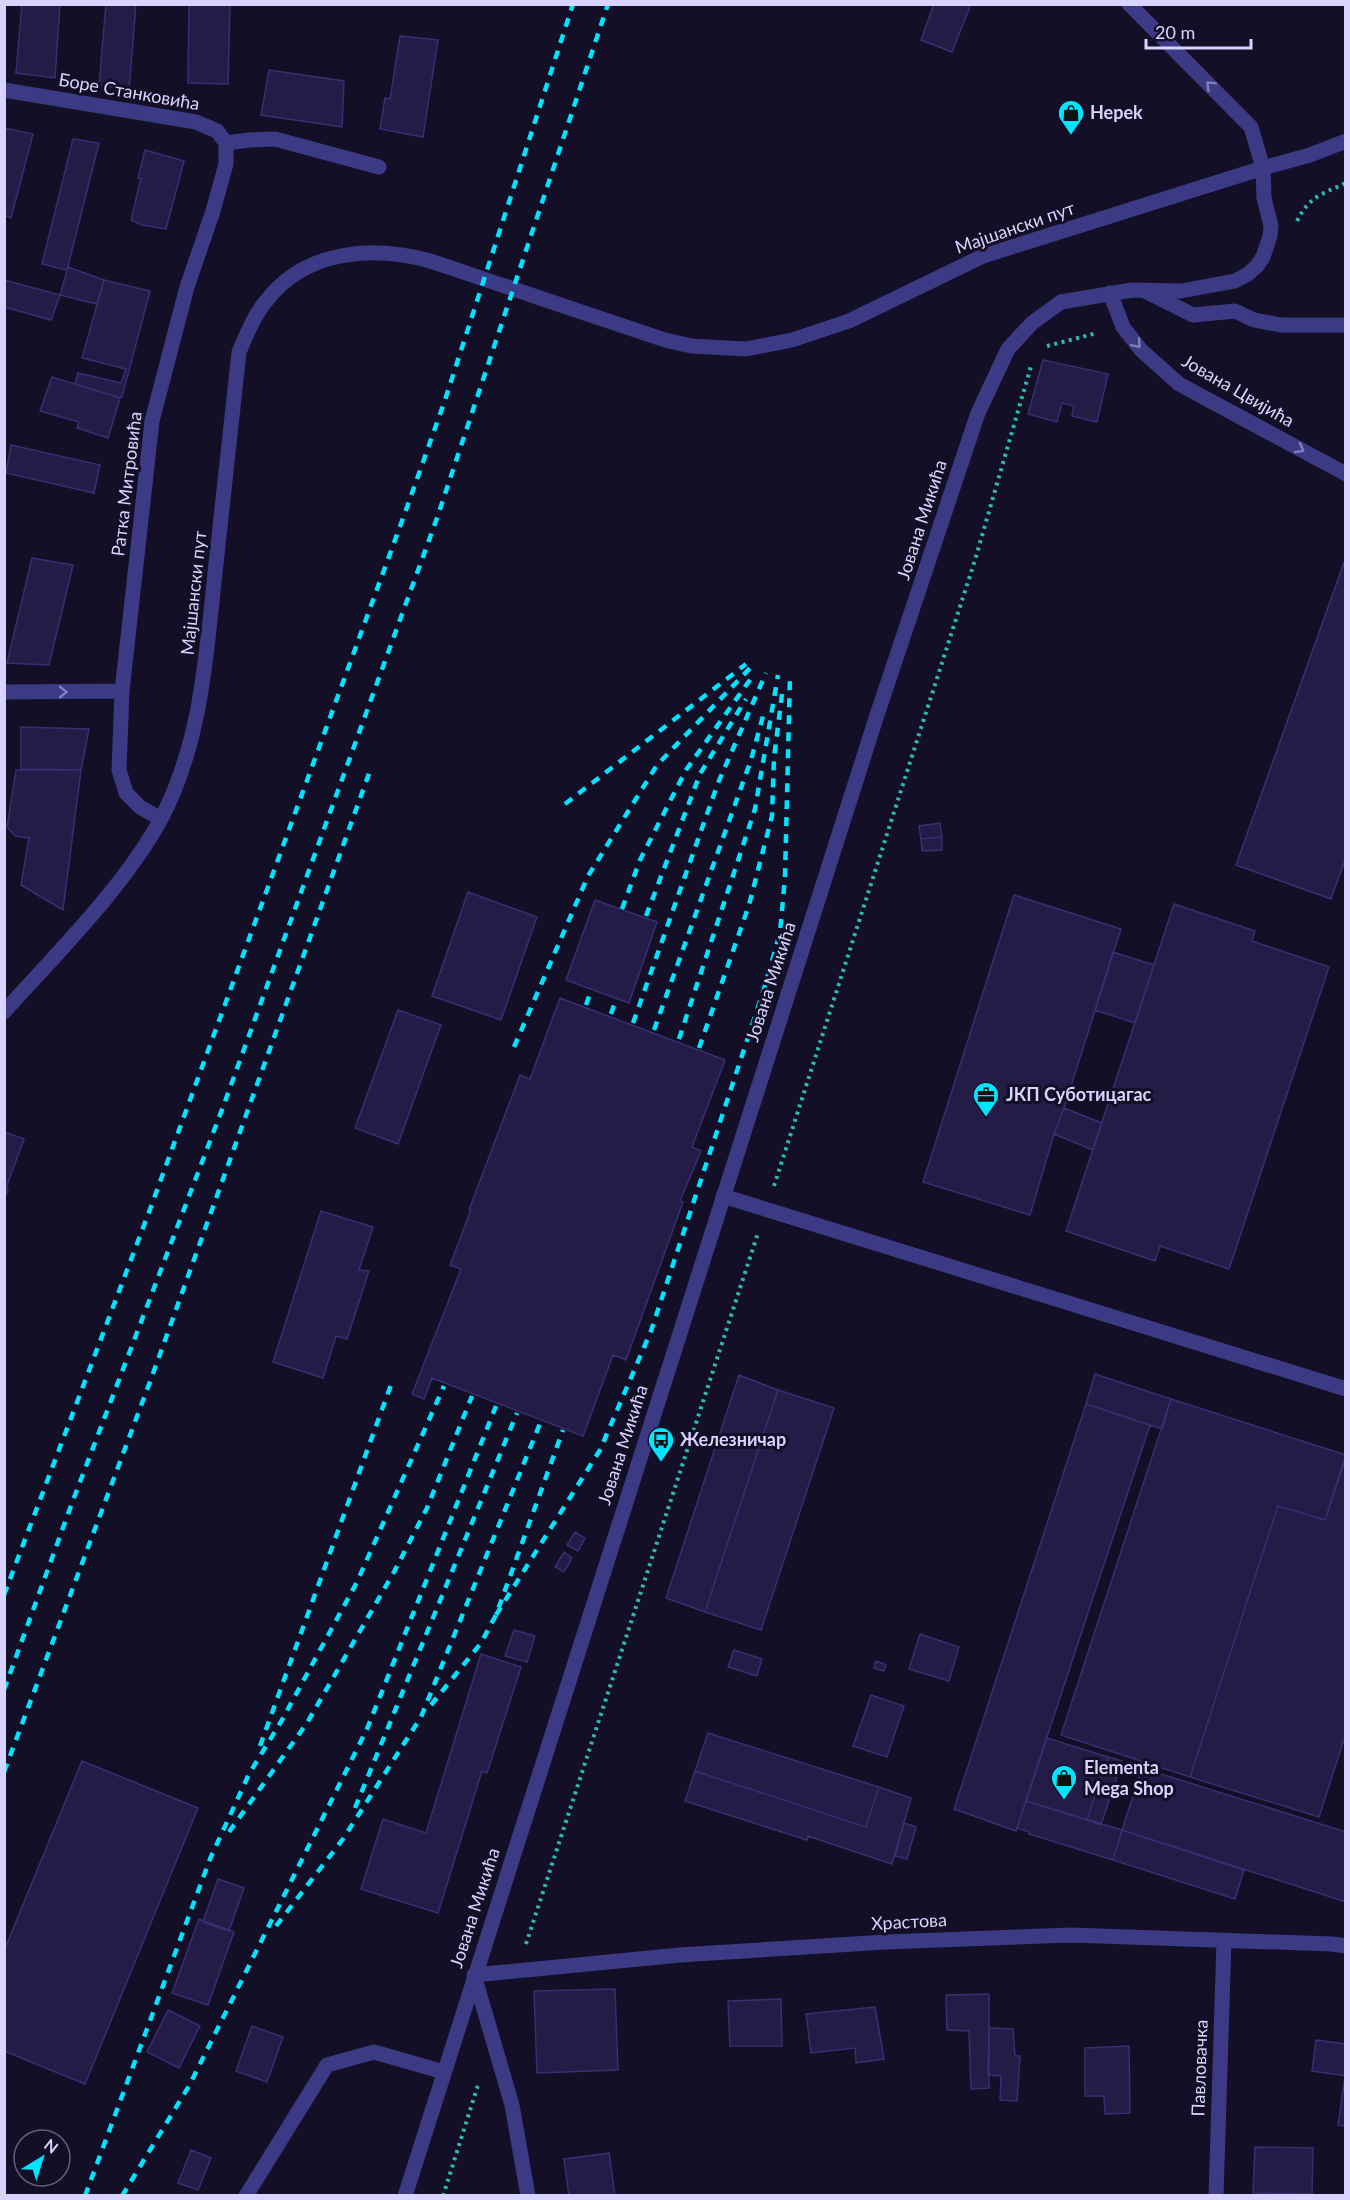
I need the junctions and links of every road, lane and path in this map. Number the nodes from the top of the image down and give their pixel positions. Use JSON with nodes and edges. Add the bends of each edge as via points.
{"nodes":[{"id":1,"x":1129,"y":4,"type":"edge"},
{"id":2,"x":4,"y":90,"type":"edge"},
{"id":3,"x":1346,"y":141,"type":"edge"},
{"id":4,"x":226,"y":143,"type":"junction"},
{"id":5,"x":379,"y":167,"type":"dead end"},
{"id":6,"x":1263,"y":168,"type":"junction"},
{"id":7,"x":1346,"y":183,"type":"edge"},
{"id":8,"x":1294,"y":227,"type":"dead end"},
{"id":9,"x":1147,"y":292,"type":"junction"},
{"id":10,"x":1110,"y":293,"type":"junction"},
{"id":11,"x":1346,"y":325,"type":"edge"},
{"id":12,"x":1123,"y":327,"type":"junction"},
{"id":13,"x":1040,"y":353,"type":"dead end"},
{"id":14,"x":1033,"y":360,"type":"dead end"},
{"id":15,"x":1346,"y":474,"type":"edge"},
{"id":16,"x":122,"y":691,"type":"junction"},
{"id":17,"x":4,"y":692,"type":"edge"},
{"id":18,"x":161,"y":819,"type":"junction"},
{"id":19,"x":4,"y":1012,"type":"edge"},
{"id":20,"x":723,"y":1196,"type":"junction"},
{"id":21,"x":766,"y":1210,"type":"junction"},
{"id":22,"x":1346,"y":1389,"type":"edge"},
{"id":23,"x":1224,"y":1941,"type":"junction"},
{"id":24,"x":1346,"y":1946,"type":"edge"},
{"id":25,"x":517,"y":1971,"type":"junction"},
{"id":26,"x":474,"y":1975,"type":"junction"},
{"id":27,"x":444,"y":2072,"type":"junction"},
{"id":28,"x":479,"y":2084,"type":"dead end"},
{"id":29,"x":246,"y":2196,"type":"edge"},
{"id":30,"x":405,"y":2196,"type":"edge"},
{"id":31,"x":443,"y":2196,"type":"edge"},
{"id":32,"x":528,"y":2196,"type":"edge"},
{"id":33,"x":1216,"y":2196,"type":"edge"}],
"edges":[{"from":6,"to":1,"type":"street","name":"Јована Микића","one_way":true,"via":[[1251,126]]},
{"from":2,"to":4,"type":"street","name":"Боре Станковића","via":[[196,122],[217,131]]},
{"from":3,"to":6,"type":"street","name":"Мајшански пут"},
{"from":4,"to":5,"type":"street","via":[[275,139]]},
{"from":4,"to":16,"type":"street","name":"Ратка Митровића","via":[[226,164],[187,287],[152,421]]},
{"from":6,"to":9,"type":"street","name":"Јована Микића","via":[[1264,198],[1271,226],[1257,266],[1226,284]]},
{"from":6,"to":18,"type":"street","name":"Мајшански пут","via":[[983,256],[849,321],[792,340],[746,349],[691,346],[664,340],[428,260],[371,252],[315,262],[267,299],[239,352],[203,689],[187,758]]},
{"from":7,"to":8,"type":"path","via":[[1314,198],[1304,207]]},
{"from":9,"to":10,"type":"street","name":"Јована Микића"},
{"from":9,"to":11,"type":"street","via":[[1193,315],[1235,311],[1254,320],[1281,325]]},
{"from":10,"to":12,"type":"street","name":"Јована Цвијића"},
{"from":10,"to":20,"type":"street","name":"Јована Микића","via":[[1061,302],[1032,323],[1008,350],[978,413]]},
{"from":12,"to":13,"type":"path","via":[[1047,345]]},
{"from":12,"to":15,"type":"street","name":"Јована Цвијића","one_way":true,"via":[[1141,350],[1179,384]]},
{"from":14,"to":21,"type":"path","via":[[975,560]]},
{"from":17,"to":16,"type":"street","one_way":true},
{"from":16,"to":18,"type":"street","name":"Ратка Митровића","via":[[119,770],[123,786],[140,807]]},
{"from":18,"to":19,"type":"street","name":"Мајшански пут","via":[[99,906]]},
{"from":20,"to":21,"type":"street"},
{"from":20,"to":26,"type":"street","name":"Јована Микића"},
{"from":21,"to":22,"type":"street"},
{"from":21,"to":25,"type":"path"},
{"from":23,"to":24,"type":"street","name":"Храстова"},
{"from":23,"to":25,"type":"street","name":"Храстова","via":[[1071,1935],[886,1942],[680,1954]]},
{"from":23,"to":33,"type":"street","name":"Павловачка"},
{"from":25,"to":26,"type":"street","name":"Храстова"},
{"from":26,"to":27,"type":"street","name":"Јована Микића"},
{"from":26,"to":32,"type":"street","via":[[512,2105]]},
{"from":27,"to":29,"type":"street","via":[[374,2052],[327,2065]]},
{"from":27,"to":30,"type":"street","name":"Јована Микића"},
{"from":28,"to":31,"type":"path"}]}
